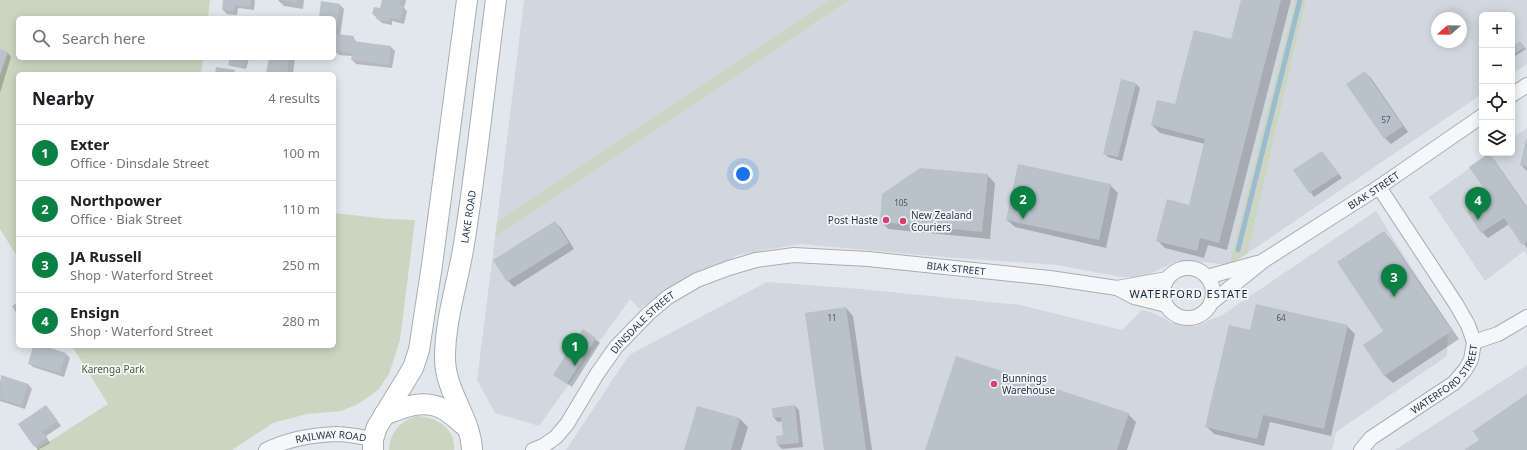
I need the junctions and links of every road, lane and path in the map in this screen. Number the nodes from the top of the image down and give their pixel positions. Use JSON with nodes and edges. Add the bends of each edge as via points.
{"nodes":[{"id":1,"x":467,"y":0,"type":"edge"},
{"id":2,"x":496,"y":0,"type":"edge"},
{"id":3,"x":1527,"y":85,"type":"edge"},
{"id":4,"x":1515,"y":93,"type":"edge"},
{"id":5,"x":1479,"y":118,"type":"edge"},
{"id":6,"x":1379,"y":187,"type":"junction"},
{"id":7,"x":794,"y":255,"type":"joint"},
{"id":8,"x":1263,"y":261,"type":"junction"},
{"id":9,"x":1207,"y":277,"type":"junction"},
{"id":10,"x":1167,"y":279,"type":"junction"},
{"id":11,"x":1117,"y":288,"type":"junction"},
{"id":12,"x":1210,"y":303,"type":"junction"},
{"id":13,"x":1166,"y":305,"type":"junction"},
{"id":14,"x":1527,"y":317,"type":"edge"},
{"id":15,"x":1474,"y":342,"type":"junction"},
{"id":16,"x":384,"y":415,"type":"junction"},
{"id":17,"x":468,"y":428,"type":"junction"},
{"id":18,"x":373,"y":444,"type":"edge"},
{"id":19,"x":266,"y":450,"type":"edge"},
{"id":20,"x":472,"y":450,"type":"edge"},
{"id":21,"x":533,"y":450,"type":"edge"},
{"id":22,"x":1362,"y":450,"type":"edge"}],
"edges":[{"from":1,"to":16,"type":"main road","via":[[419,350],[413,368]]},
{"from":2,"to":17,"type":"main road","name":"LAKE ROAD","via":[[464,244],[446,342],[445,360],[450,387]]},
{"from":3,"to":4,"type":"street"},
{"from":5,"to":6,"type":"street","name":"BIAK STREET"},
{"from":6,"to":8,"type":"street","name":"BIAK STREET"},
{"from":6,"to":15,"type":"street","name":"WATERFORD STREET","via":[[1456,304]]},
{"from":7,"to":11,"type":"street","name":"BIAK STREET","via":[[971,269]]},
{"from":7,"to":21,"type":"street","name":"DINSDALE STREET","via":[[756,260],[729,268],[697,280],[668,297],[616,347],[567,424],[543,446]]},
{"from":8,"to":9,"type":"street","name":"BIAK STREET"},
{"from":8,"to":12,"type":"street","name":"BIAK STREET"},
{"from":9,"to":10,"type":"street","via":[[1199,271],[1187,268],[1176,271]]},
{"from":9,"to":12,"type":"street","via":[[1212,291]]},
{"from":10,"to":11,"type":"street","name":"BIAK STREET"},
{"from":10,"to":13,"type":"street","via":[[1163,294]]},
{"from":11,"to":13,"type":"street","name":"BIAK STREET","via":[[1134,297]]},
{"from":12,"to":13,"type":"street","via":[[1201,314],[1189,318],[1175,315]]},
{"from":14,"to":15,"type":"street","via":[[1498,334]]},
{"from":15,"to":22,"type":"street","name":"WATERFORD STREET","via":[[1471,360],[1454,383],[1371,438]]},
{"from":16,"to":17,"type":"main road","via":[[417,403],[430,404],[445,410]]},
{"from":16,"to":18,"type":"main road","via":[[377,427]]},
{"from":17,"to":20,"type":"main road","name":"LAKE ROAD"},
{"from":18,"to":19,"type":"street","name":"RAILWAY ROAD","via":[[337,434],[304,437]]}]}
